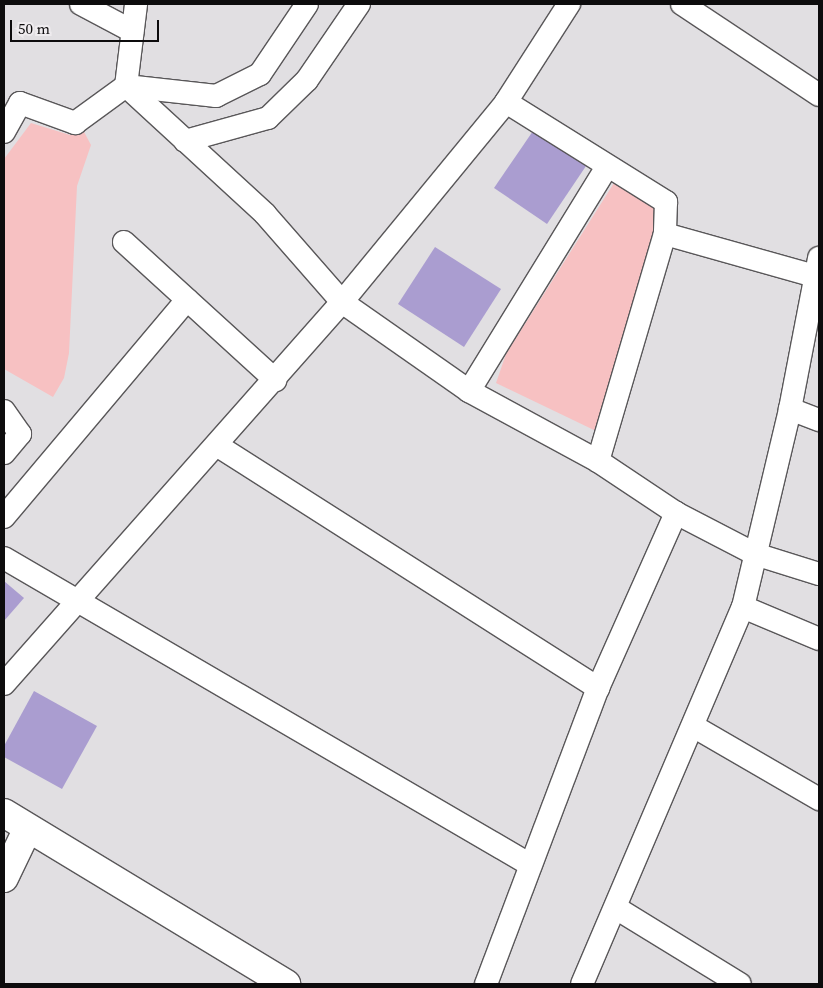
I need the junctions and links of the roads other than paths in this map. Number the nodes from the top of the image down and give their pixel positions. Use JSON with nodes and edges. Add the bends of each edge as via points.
{"nodes":[{"id":1,"x":80,"y":4,"type":"edge"},
{"id":2,"x":136,"y":4,"type":"edge"},
{"id":3,"x":307,"y":4,"type":"edge"},
{"id":4,"x":359,"y":4,"type":"edge"},
{"id":5,"x":569,"y":4,"type":"edge"},
{"id":6,"x":682,"y":4,"type":"edge"},
{"id":7,"x":132,"y":31,"type":"junction"},
{"id":8,"x":126,"y":86,"type":"junction"},
{"id":9,"x":819,"y":95,"type":"edge"},
{"id":10,"x":12,"y":98,"type":"edge"},
{"id":11,"x":506,"y":102,"type":"junction"},
{"id":12,"x":4,"y":132,"type":"edge"},
{"id":13,"x":185,"y":141,"type":"junction"},
{"id":14,"x":607,"y":167,"type":"junction"},
{"id":15,"x":665,"y":234,"type":"junction"},
{"id":16,"x":124,"y":242,"type":"dead end"},
{"id":17,"x":817,"y":267,"type":"edge"},
{"id":18,"x":187,"y":300,"type":"junction"},
{"id":19,"x":342,"y":302,"type":"junction"},
{"id":20,"x":275,"y":380,"type":"junction"},
{"id":21,"x":470,"y":391,"type":"junction"},
{"id":22,"x":790,"y":409,"type":"junction"},
{"id":23,"x":4,"y":411,"type":"edge"},
{"id":24,"x":819,"y":420,"type":"edge"},
{"id":25,"x":218,"y":446,"type":"junction"},
{"id":26,"x":4,"y":453,"type":"edge"},
{"id":27,"x":598,"y":461,"type":"junction"},
{"id":28,"x":676,"y":513,"type":"junction"},
{"id":29,"x":4,"y":517,"type":"edge"},
{"id":30,"x":755,"y":554,"type":"junction"},
{"id":31,"x":4,"y":558,"type":"edge"},
{"id":32,"x":819,"y":574,"type":"edge"},
{"id":33,"x":76,"y":601,"type":"junction"},
{"id":34,"x":742,"y":607,"type":"junction"},
{"id":35,"x":819,"y":639,"type":"edge"},
{"id":36,"x":4,"y":684,"type":"edge"},
{"id":37,"x":598,"y":688,"type":"junction"},
{"id":38,"x":692,"y":726,"type":"junction"},
{"id":39,"x":819,"y":799,"type":"edge"},
{"id":40,"x":4,"y":813,"type":"edge"},
{"id":41,"x":27,"y":830,"type":"junction"},
{"id":42,"x":529,"y":864,"type":"junction"},
{"id":43,"x":4,"y":878,"type":"edge"},
{"id":44,"x":616,"y":908,"type":"junction"},
{"id":45,"x":286,"y":984,"type":"edge"},
{"id":46,"x":486,"y":984,"type":"edge"},
{"id":47,"x":582,"y":984,"type":"edge"},
{"id":48,"x":740,"y":984,"type":"edge"}],
"edges":[{"from":1,"to":7,"type":"street"},
{"from":2,"to":7,"type":"street"},
{"from":3,"to":8,"type":"street","via":[[260,74],[216,96]]},
{"from":4,"to":13,"type":"street","via":[[307,80],[268,118]]},
{"from":5,"to":11,"type":"street"},
{"from":6,"to":9,"type":"street"},
{"from":7,"to":8,"type":"street"},
{"from":8,"to":10,"type":"street","via":[[75,123]]},
{"from":8,"to":13,"type":"street"},
{"from":10,"to":12,"type":"street"},
{"from":11,"to":14,"type":"street"},
{"from":11,"to":19,"type":"street"},
{"from":13,"to":19,"type":"street","via":[[265,214]]},
{"from":14,"to":15,"type":"street","via":[[666,202]]},
{"from":14,"to":21,"type":"street"},
{"from":15,"to":17,"type":"street"},
{"from":15,"to":27,"type":"street"},
{"from":16,"to":18,"type":"street"},
{"from":17,"to":22,"type":"street"},
{"from":18,"to":20,"type":"street"},
{"from":18,"to":29,"type":"street"},
{"from":19,"to":20,"type":"street"},
{"from":19,"to":21,"type":"street"},
{"from":20,"to":25,"type":"street"},
{"from":21,"to":27,"type":"street"},
{"from":22,"to":24,"type":"street"},
{"from":22,"to":30,"type":"street"},
{"from":23,"to":26,"type":"street","via":[[20,434]]},
{"from":25,"to":33,"type":"street"},
{"from":25,"to":37,"type":"street"},
{"from":27,"to":28,"type":"street"},
{"from":28,"to":30,"type":"street"},
{"from":28,"to":37,"type":"street"},
{"from":30,"to":32,"type":"street"},
{"from":30,"to":34,"type":"street"},
{"from":31,"to":33,"type":"street"},
{"from":33,"to":36,"type":"street"},
{"from":33,"to":42,"type":"street"},
{"from":34,"to":35,"type":"street"},
{"from":34,"to":38,"type":"street"},
{"from":37,"to":42,"type":"street"},
{"from":38,"to":39,"type":"street"},
{"from":38,"to":44,"type":"street"},
{"from":40,"to":41,"type":"street"},
{"from":41,"to":43,"type":"street"},
{"from":41,"to":45,"type":"street"},
{"from":42,"to":46,"type":"street"},
{"from":44,"to":47,"type":"street"},
{"from":44,"to":48,"type":"street"}]}
